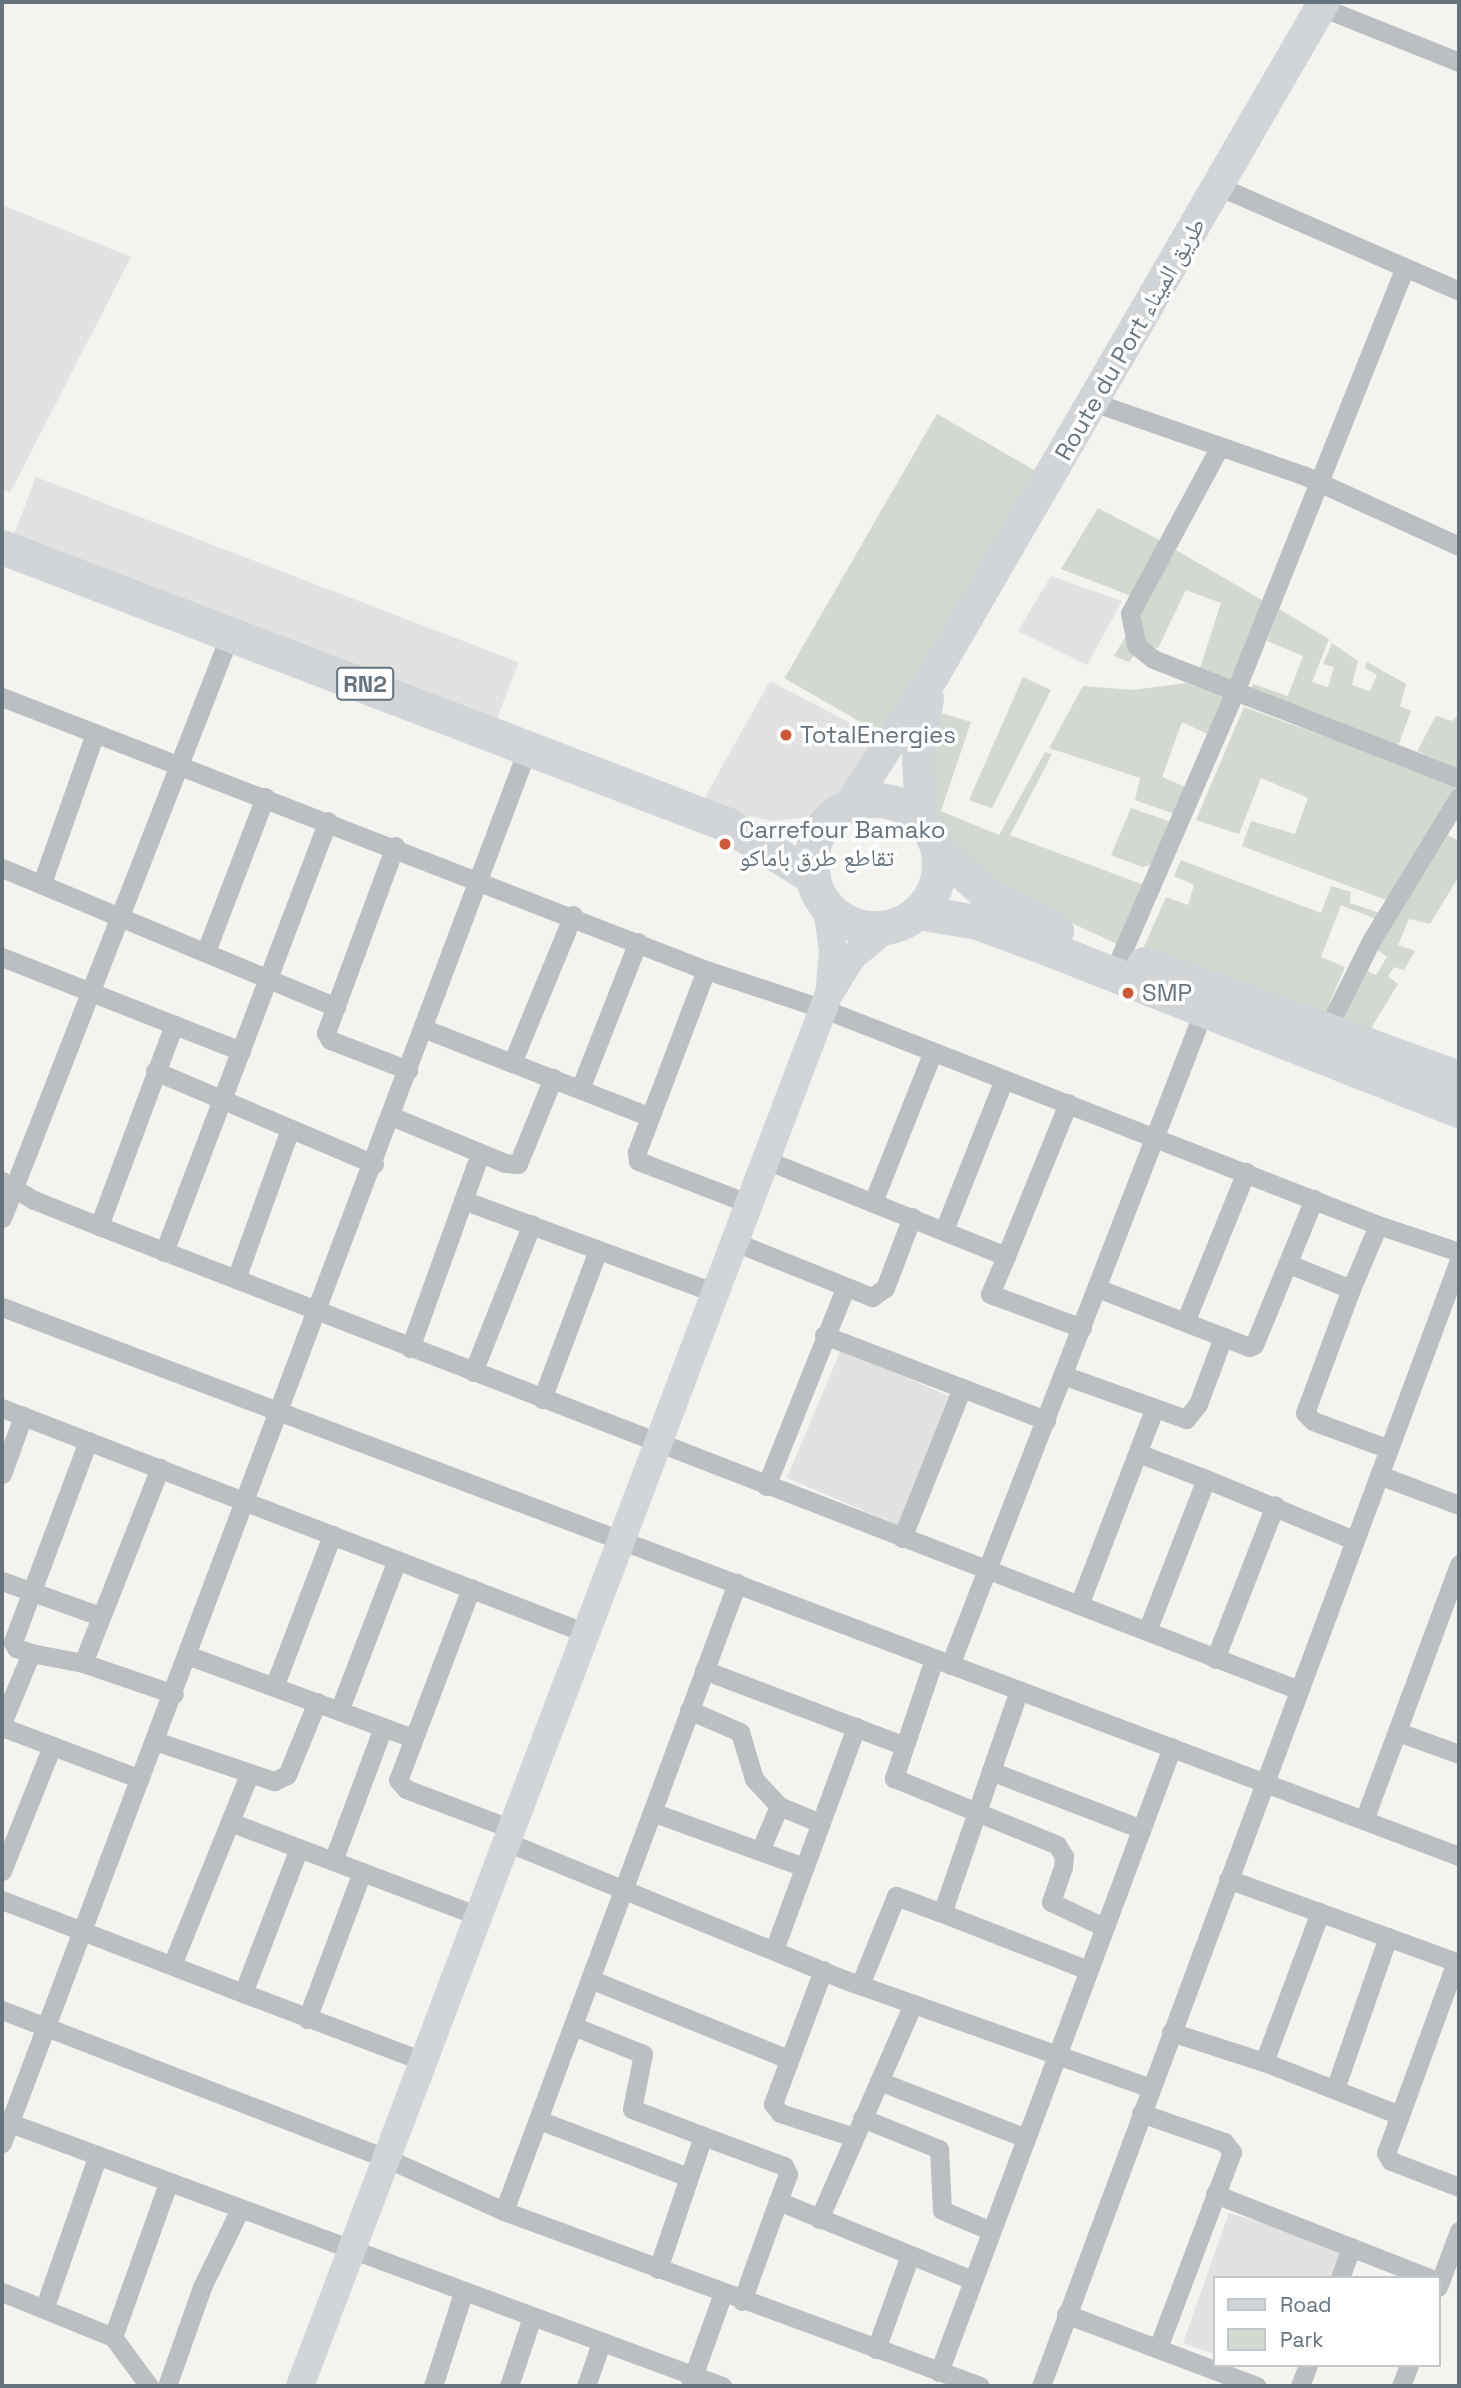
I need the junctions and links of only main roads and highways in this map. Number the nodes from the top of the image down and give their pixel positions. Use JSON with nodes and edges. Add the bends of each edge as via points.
{"nodes":[{"id":1,"x":1323,"y":4,"type":"edge"},
{"id":2,"x":2,"y":547,"type":"edge"},
{"id":3,"x":934,"y":675,"type":"junction"},
{"id":4,"x":836,"y":817,"type":"junction"},
{"id":5,"x":921,"y":820,"type":"junction"},
{"id":6,"x":726,"y":824,"type":"junction"},
{"id":7,"x":938,"y":850,"type":"junction"},
{"id":8,"x":820,"y":892,"type":"junction"},
{"id":9,"x":918,"y":912,"type":"junction"},
{"id":10,"x":1459,"y":1078,"type":"edge"},
{"id":11,"x":1459,"y":1110,"type":"edge"}],
"edges":[{"from":1,"to":3,"type":"main road","name":"Route du Port طريق الميناء"},
{"from":2,"to":6,"type":"highway","number":"RN2"},
{"from":3,"to":4,"type":"main road","name":"Route du Port طريق الميناء"},
{"from":3,"to":5,"type":"main road","name":"Route du Port طريق الميناء","via":[[920,735]]},
{"from":4,"to":5,"type":"highway","via":[[887,801]]},
{"from":4,"to":6,"type":"highway","number":"RN2","via":[[762,830]]},
{"from":4,"to":8,"type":"highway","via":[[813,851]]},
{"from":5,"to":7,"type":"highway"},
{"from":6,"to":8,"type":"highway","number":"RN2"},
{"from":7,"to":9,"type":"highway","via":[[934,888]]},
{"from":7,"to":10,"type":"highway","via":[[975,886],[1009,907],[1121,955]]},
{"from":8,"to":9,"type":"highway","via":[[859,926],[887,928]]},
{"from":9,"to":11,"type":"highway","via":[[987,926]]}]}
